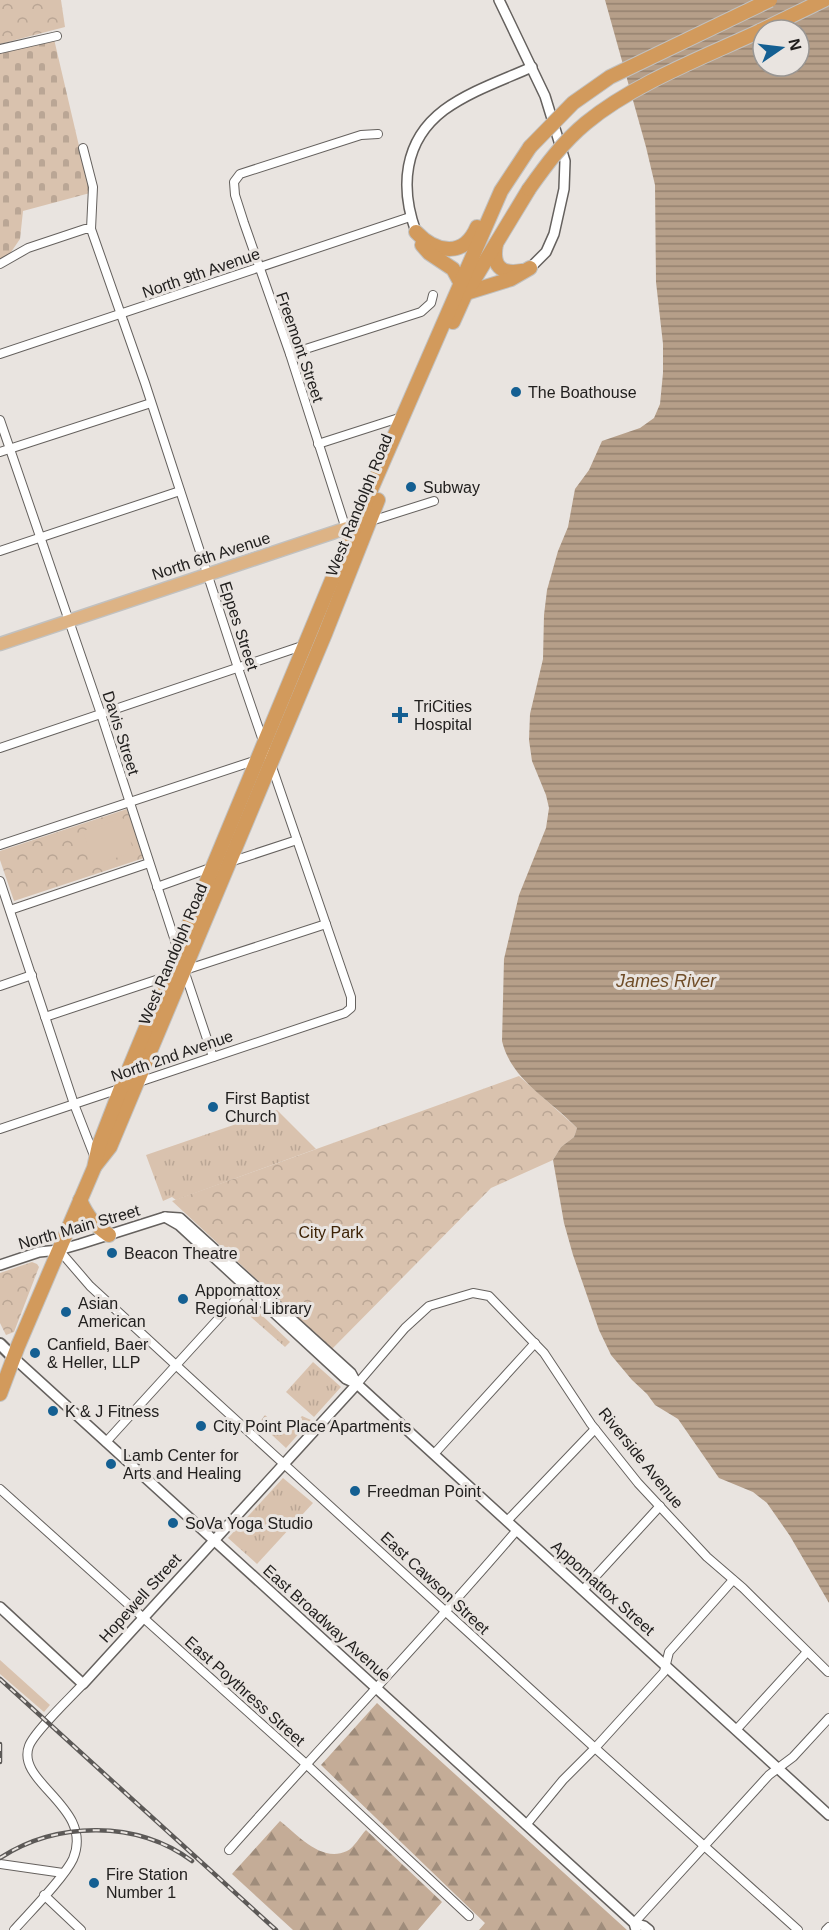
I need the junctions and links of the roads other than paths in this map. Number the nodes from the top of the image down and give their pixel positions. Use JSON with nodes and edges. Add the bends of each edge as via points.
{"nodes":[{"id":1,"x":499,"y":0,"type":"edge"},
{"id":2,"x":770,"y":0,"type":"edge"},
{"id":3,"x":824,"y":0,"type":"edge"},
{"id":4,"x":57,"y":36,"type":"dead end"},
{"id":5,"x":0,"y":49,"type":"edge"},
{"id":6,"x":531,"y":67,"type":"junction"},
{"id":7,"x":378,"y":134,"type":"dead end"},
{"id":8,"x":83,"y":148,"type":"dead end"},
{"id":9,"x":510,"y":176,"type":"junction"},
{"id":10,"x":410,"y":217,"type":"junction"},
{"id":11,"x":91,"y":229,"type":"junction"},
{"id":12,"x":416,"y":232,"type":"junction"},
{"id":13,"x":496,"y":242,"type":"junction"},
{"id":14,"x":0,"y":264,"type":"edge"},
{"id":15,"x":259,"y":268,"type":"junction"},
{"id":16,"x":530,"y":268,"type":"junction"},
{"id":17,"x":463,"y":287,"type":"junction"},
{"id":18,"x":434,"y":295,"type":"dead end"},
{"id":19,"x":121,"y":314,"type":"junction"},
{"id":20,"x":0,"y":354,"type":"edge"},
{"id":21,"x":290,"y":354,"type":"junction"},
{"id":22,"x":151,"y":403,"type":"junction"},
{"id":23,"x":404,"y":417,"type":"junction"},
{"id":24,"x":0,"y":420,"type":"edge"},
{"id":25,"x":318,"y":444,"type":"junction"},
{"id":26,"x":10,"y":449,"type":"junction"},
{"id":27,"x":0,"y":452,"type":"edge"},
{"id":28,"x":180,"y":491,"type":"junction"},
{"id":29,"x":434,"y":501,"type":"dead end"},
{"id":30,"x":357,"y":525,"type":"junction"},
{"id":31,"x":41,"y":538,"type":"junction"},
{"id":32,"x":0,"y":551,"type":"edge"},
{"id":33,"x":207,"y":574,"type":"junction"},
{"id":34,"x":69,"y":621,"type":"junction"},
{"id":35,"x":325,"y":634,"type":"junction"},
{"id":36,"x":0,"y":644,"type":"edge"},
{"id":37,"x":305,"y":645,"type":"junction"},
{"id":38,"x":238,"y":668,"type":"junction"},
{"id":39,"x":101,"y":714,"type":"junction"},
{"id":40,"x":264,"y":744,"type":"junction"},
{"id":41,"x":0,"y":748,"type":"edge"},
{"id":42,"x":264,"y":761,"type":"junction"},
{"id":43,"x":129,"y":802,"type":"junction"},
{"id":44,"x":297,"y":840,"type":"junction"},
{"id":45,"x":0,"y":845,"type":"edge"},
{"id":46,"x":229,"y":862,"type":"junction"},
{"id":47,"x":149,"y":863,"type":"junction"},
{"id":48,"x":213,"y":867,"type":"junction"},
{"id":49,"x":0,"y":881,"type":"edge"},
{"id":50,"x":157,"y":887,"type":"junction"},
{"id":51,"x":10,"y":910,"type":"junction"},
{"id":52,"x":326,"y":924,"type":"junction"},
{"id":53,"x":178,"y":952,"type":"junction"},
{"id":54,"x":184,"y":971,"type":"junction"},
{"id":55,"x":32,"y":975,"type":"junction"},
{"id":56,"x":168,"y":976,"type":"junction"},
{"id":57,"x":0,"y":986,"type":"edge"},
{"id":58,"x":45,"y":1017,"type":"junction"},
{"id":59,"x":213,"y":1057,"type":"junction"},
{"id":60,"x":137,"y":1082,"type":"junction"},
{"id":61,"x":121,"y":1088,"type":"junction"},
{"id":62,"x":74,"y":1104,"type":"junction"},
{"id":63,"x":0,"y":1129,"type":"edge"},
{"id":64,"x":96,"y":1162,"type":"junction"},
{"id":65,"x":80,"y":1200,"type":"junction"},
{"id":66,"x":165,"y":1217,"type":"joint"},
{"id":67,"x":109,"y":1235,"type":"junction"},
{"id":68,"x":59,"y":1250,"type":"junction"},
{"id":69,"x":0,"y":1265,"type":"edge"},
{"id":70,"x":249,"y":1285,"type":"junction"},
{"id":71,"x":456,"y":1297,"type":"joint"},
{"id":72,"x":535,"y":1343,"type":"junction"},
{"id":73,"x":0,"y":1344,"type":"edge"},
{"id":74,"x":14,"y":1358,"type":"junction"},
{"id":75,"x":177,"y":1365,"type":"junction"},
{"id":76,"x":357,"y":1384,"type":"junction"},
{"id":77,"x":0,"y":1394,"type":"edge"},
{"id":78,"x":595,"y":1429,"type":"junction"},
{"id":79,"x":106,"y":1442,"type":"junction"},
{"id":80,"x":434,"y":1454,"type":"junction"},
{"id":81,"x":284,"y":1463,"type":"junction"},
{"id":82,"x":0,"y":1489,"type":"edge"},
{"id":83,"x":660,"y":1506,"type":"junction"},
{"id":84,"x":507,"y":1521,"type":"junction"},
{"id":85,"x":517,"y":1530,"type":"junction"},
{"id":86,"x":213,"y":1540,"type":"junction"},
{"id":87,"x":733,"y":1580,"type":"junction"},
{"id":88,"x":583,"y":1590,"type":"junction"},
{"id":89,"x":0,"y":1607,"type":"edge"},
{"id":90,"x":446,"y":1612,"type":"junction"},
{"id":91,"x":143,"y":1617,"type":"junction"},
{"id":92,"x":807,"y":1652,"type":"junction"},
{"id":93,"x":666,"y":1666,"type":"junction"},
{"id":94,"x":828,"y":1672,"type":"edge"},
{"id":95,"x":83,"y":1684,"type":"junction"},
{"id":96,"x":377,"y":1688,"type":"junction"},
{"id":97,"x":829,"y":1718,"type":"edge"},
{"id":98,"x":736,"y":1730,"type":"junction"},
{"id":99,"x":595,"y":1748,"type":"junction"},
{"id":100,"x":306,"y":1764,"type":"junction"},
{"id":101,"x":778,"y":1768,"type":"junction"},
{"id":102,"x":829,"y":1815,"type":"edge"},
{"id":103,"x":526,"y":1825,"type":"junction"},
{"id":104,"x":705,"y":1845,"type":"junction"},
{"id":105,"x":229,"y":1850,"type":"dead end"},
{"id":106,"x":0,"y":1864,"type":"edge"},
{"id":107,"x":63,"y":1873,"type":"junction"},
{"id":108,"x":44,"y":1895,"type":"junction"},
{"id":109,"x":469,"y":1916,"type":"dead end"},
{"id":110,"x":635,"y":1927,"type":"edge"},
{"id":111,"x":14,"y":1930,"type":"edge"},
{"id":112,"x":81,"y":1930,"type":"edge"},
{"id":113,"x":649,"y":1930,"type":"edge"},
{"id":114,"x":798,"y":1930,"type":"edge"}],
"edges":[{"from":1,"to":6,"type":"street"},
{"from":2,"to":9,"type":"highway","name":"West Randolph Road","bridge":true,"via":[[610,77],[573,103],[530,147]]},
{"from":3,"to":13,"type":"highway","name":"West Randolph Road","bridge":true,"via":[[618,100],[586,123],[554,154]]},
{"from":4,"to":5,"type":"street"},
{"from":6,"to":10,"type":"street","via":[[455,103],[426,128],[408,167],[406,194]]},
{"from":6,"to":16,"type":"street","via":[[545,96],[566,170],[554,234],[546,252]]},
{"from":7,"to":15,"type":"street","name":"Freemont Street","via":[[361,135],[240,174],[234,182],[235,195]]},
{"from":8,"to":11,"type":"street","name":"Eppes Street","via":[[93,187]]},
{"from":9,"to":12,"type":"highway","via":[[494,189],[474,234],[463,245],[439,248],[426,243]]},
{"from":9,"to":17,"type":"highway","name":"West Randolph Road"},
{"from":10,"to":12,"type":"street"},
{"from":10,"to":15,"type":"street","name":"North 9th Avenue"},
{"from":11,"to":14,"type":"street","via":[[28,248]]},
{"from":11,"to":19,"type":"street","name":"Eppes Street"},
{"from":12,"to":17,"type":"highway","via":[[424,248],[449,266]]},
{"from":13,"to":16,"type":"highway","via":[[495,259],[504,271],[513,273]]},
{"from":13,"to":17,"type":"highway","name":"West Randolph Road"},
{"from":15,"to":19,"type":"street","name":"North 9th Avenue"},
{"from":15,"to":21,"type":"street","name":"Freemont Street"},
{"from":16,"to":17,"type":"highway","via":[[511,279]]},
{"from":17,"to":23,"type":"highway","name":"West Randolph Road"},
{"from":17,"to":30,"type":"highway","name":"West Randolph Road"},
{"from":18,"to":21,"type":"street","via":[[421,312]]},
{"from":19,"to":20,"type":"street","name":"North 9th Avenue"},
{"from":19,"to":22,"type":"street","name":"Eppes Street"},
{"from":21,"to":25,"type":"street","name":"Freemont Street"},
{"from":22,"to":26,"type":"street"},
{"from":22,"to":28,"type":"street","name":"Eppes Street"},
{"from":23,"to":25,"type":"street"},
{"from":23,"to":30,"type":"highway","name":"West Randolph Road"},
{"from":24,"to":26,"type":"street","name":"Davis Street"},
{"from":25,"to":30,"type":"street","name":"Freemont Street"},
{"from":26,"to":27,"type":"street"},
{"from":26,"to":31,"type":"street","name":"Davis Street"},
{"from":28,"to":31,"type":"street"},
{"from":28,"to":33,"type":"street","name":"Eppes Street"},
{"from":29,"to":30,"type":"street","name":"North 6th Avenue"},
{"from":30,"to":33,"type":"main road","name":"North 6th Avenue"},
{"from":30,"to":35,"type":"highway","name":"West Randolph Road"},
{"from":30,"to":37,"type":"highway","name":"West Randolph Road"},
{"from":31,"to":32,"type":"street"},
{"from":31,"to":34,"type":"street","name":"Davis Street"},
{"from":33,"to":34,"type":"main road","name":"North 6th Avenue"},
{"from":33,"to":38,"type":"street","name":"Eppes Street"},
{"from":34,"to":36,"type":"main road","name":"North 6th Avenue"},
{"from":34,"to":39,"type":"street","name":"Davis Street"},
{"from":35,"to":37,"type":"street"},
{"from":35,"to":42,"type":"highway","name":"West Randolph Road"},
{"from":37,"to":38,"type":"street"},
{"from":37,"to":40,"type":"highway","name":"West Randolph Road"},
{"from":38,"to":39,"type":"street"},
{"from":38,"to":40,"type":"street","name":"Eppes Street"},
{"from":39,"to":41,"type":"street"},
{"from":39,"to":43,"type":"street","name":"Davis Street"},
{"from":40,"to":42,"type":"highway","name":"West Randolph Road"},
{"from":42,"to":43,"type":"street"},
{"from":42,"to":44,"type":"street"},
{"from":42,"to":46,"type":"highway","name":"West Randolph Road"},
{"from":42,"to":48,"type":"highway","name":"West Randolph Road"},
{"from":43,"to":45,"type":"street"},
{"from":43,"to":47,"type":"street","name":"Davis Street"},
{"from":44,"to":46,"type":"street"},
{"from":44,"to":52,"type":"street"},
{"from":46,"to":48,"type":"street"},
{"from":46,"to":54,"type":"highway","name":"West Randolph Road"},
{"from":47,"to":50,"type":"street","name":"Davis Street"},
{"from":47,"to":51,"type":"street"},
{"from":48,"to":50,"type":"street"},
{"from":48,"to":53,"type":"highway","name":"West Randolph Road"},
{"from":49,"to":51,"type":"street"},
{"from":50,"to":53,"type":"street","name":"Davis Street"},
{"from":51,"to":55,"type":"street"},
{"from":52,"to":54,"type":"street"},
{"from":52,"to":59,"type":"street","name":"North 2nd Avenue","via":[[351,997],[351,1008]]},
{"from":53,"to":54,"type":"street","name":"Davis Street"},
{"from":53,"to":56,"type":"highway","name":"West Randolph Road"},
{"from":54,"to":56,"type":"street"},
{"from":54,"to":59,"type":"street","name":"Davis Street"},
{"from":54,"to":60,"type":"highway","name":"West Randolph Road"},
{"from":55,"to":57,"type":"street"},
{"from":55,"to":58,"type":"street"},
{"from":56,"to":58,"type":"street"},
{"from":56,"to":61,"type":"highway","name":"West Randolph Road"},
{"from":58,"to":62,"type":"street"},
{"from":59,"to":60,"type":"street","name":"North 2nd Avenue"},
{"from":60,"to":61,"type":"street","name":"North 2nd Avenue"},
{"from":60,"to":64,"type":"highway","name":"West Randolph Road","via":[[110,1147]]},
{"from":61,"to":62,"type":"street","name":"North 2nd Avenue"},
{"from":61,"to":64,"type":"highway","name":"West Randolph Road"},
{"from":62,"to":63,"type":"street","name":"North 2nd Avenue"},
{"from":62,"to":64,"type":"street"},
{"from":64,"to":65,"type":"highway","name":"West Randolph Road"},
{"from":65,"to":67,"type":"highway","via":[[96,1226]]},
{"from":65,"to":68,"type":"highway","name":"West Randolph Road"},
{"from":66,"to":67,"type":"street","name":"North Main Street"},
{"from":66,"to":70,"type":"street","name":"Appomattox Street"},
{"from":67,"to":68,"type":"street","name":"North Main Street"},
{"from":68,"to":69,"type":"street","name":"North Main Street"},
{"from":68,"to":74,"type":"highway","name":"West Randolph Road"},
{"from":68,"to":75,"type":"street","name":"East Cawson Street","via":[[90,1286]]},
{"from":70,"to":75,"type":"street"},
{"from":70,"to":76,"type":"street","name":"Appomattox Street","via":[[346,1379]]},
{"from":71,"to":72,"type":"street","name":"Riverside Avenue","via":[[473,1293],[489,1296]]},
{"from":71,"to":76,"type":"street","name":"Hopewell Street","via":[[429,1306]]},
{"from":72,"to":78,"type":"street","name":"Riverside Avenue"},
{"from":72,"to":80,"type":"street"},
{"from":73,"to":74,"type":"main road","name":"East Broadway Avenue"},
{"from":74,"to":77,"type":"highway","name":"West Randolph Road"},
{"from":74,"to":79,"type":"street","name":"East Broadway Avenue"},
{"from":75,"to":79,"type":"street"},
{"from":75,"to":81,"type":"street","name":"East Cawson Street"},
{"from":76,"to":80,"type":"street","name":"Appomattox Street"},
{"from":76,"to":81,"type":"street","name":"Hopewell Street"},
{"from":78,"to":83,"type":"street","name":"Riverside Avenue"},
{"from":78,"to":84,"type":"street"},
{"from":79,"to":86,"type":"street","name":"East Broadway Avenue"},
{"from":80,"to":84,"type":"street","name":"Appomattox Street"},
{"from":81,"to":86,"type":"street","name":"Hopewell Street"},
{"from":81,"to":90,"type":"street","name":"East Cawson Street"},
{"from":82,"to":91,"type":"street","name":"East Poythress Street"},
{"from":83,"to":87,"type":"street","name":"Riverside Avenue"},
{"from":83,"to":88,"type":"street"},
{"from":84,"to":85,"type":"street","name":"Appomattox Street"},
{"from":85,"to":88,"type":"street","name":"Appomattox Street"},
{"from":85,"to":90,"type":"street"},
{"from":86,"to":91,"type":"street","name":"Hopewell Street"},
{"from":86,"to":96,"type":"street","name":"East Broadway Avenue"},
{"from":87,"to":92,"type":"street","name":"Riverside Avenue"},
{"from":87,"to":93,"type":"street","via":[[669,1652]]},
{"from":88,"to":93,"type":"street","name":"Appomattox Street"},
{"from":89,"to":95,"type":"street"},
{"from":90,"to":96,"type":"street"},
{"from":90,"to":99,"type":"street","name":"East Cawson Street"},
{"from":91,"to":95,"type":"street","name":"Hopewell Street"},
{"from":91,"to":100,"type":"street","name":"East Poythress Street"},
{"from":92,"to":94,"type":"street","name":"Riverside Avenue"},
{"from":92,"to":98,"type":"street"},
{"from":93,"to":98,"type":"street","name":"Appomattox Street"},
{"from":93,"to":99,"type":"street"},
{"from":95,"to":107,"type":"street","name":"Hopewell Street","via":[[33,1739],[27,1754],[31,1770],[71,1820],[75,1850]]},
{"from":96,"to":100,"type":"street"},
{"from":96,"to":103,"type":"street","name":"East Broadway Avenue"},
{"from":97,"to":101,"type":"street"},
{"from":98,"to":101,"type":"street","name":"Appomattox Street"},
{"from":99,"to":103,"type":"street"},
{"from":99,"to":104,"type":"street","name":"East Cawson Street"},
{"from":100,"to":105,"type":"street"},
{"from":100,"to":109,"type":"street","name":"East Poythress Street"},
{"from":101,"to":102,"type":"street","name":"Appomattox Street"},
{"from":101,"to":104,"type":"street"},
{"from":103,"to":110,"type":"street","name":"East Broadway Avenue"},
{"from":104,"to":110,"type":"street"},
{"from":104,"to":114,"type":"street","name":"East Cawson Street"},
{"from":106,"to":107,"type":"street"},
{"from":107,"to":108,"type":"street","name":"Hopewell Street"},
{"from":108,"to":111,"type":"street","name":"Hopewell Street"},
{"from":108,"to":112,"type":"street"},
{"from":110,"to":113,"type":"street","name":"East Broadway Avenue"}]}
